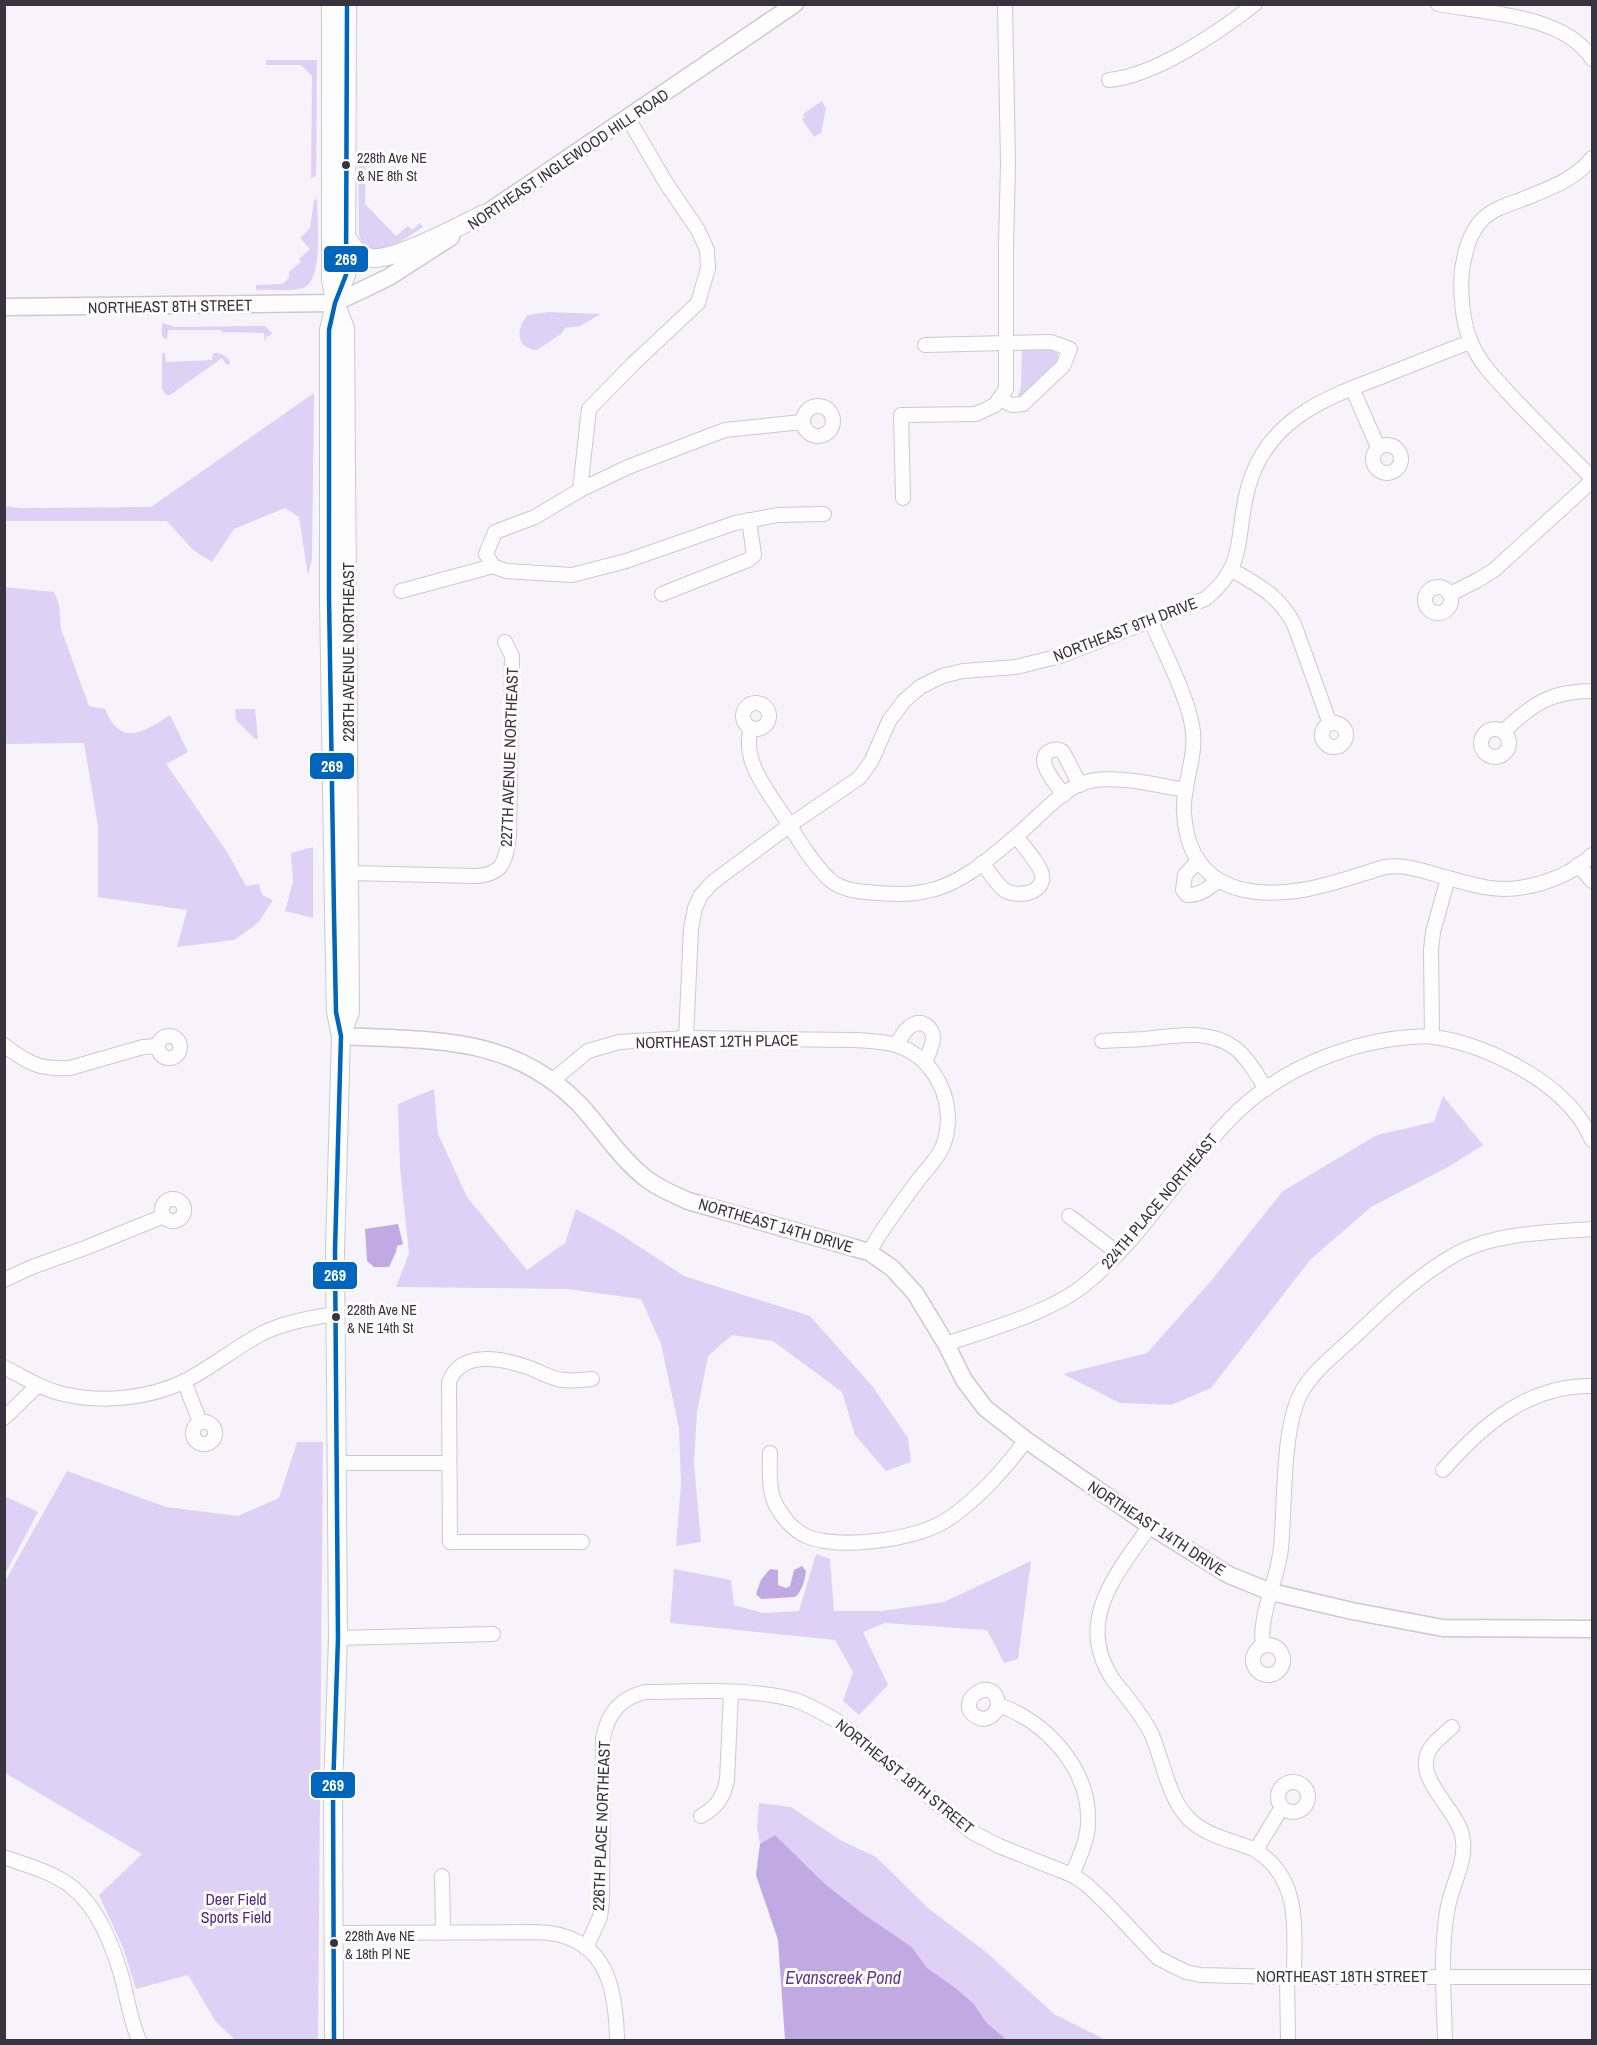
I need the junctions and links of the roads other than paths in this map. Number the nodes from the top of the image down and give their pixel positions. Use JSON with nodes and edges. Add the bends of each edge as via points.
{"nodes":[{"id":1,"x":331,"y":4,"type":"edge"},
{"id":2,"x":338,"y":4,"type":"edge"},
{"id":3,"x":347,"y":4,"type":"edge"},
{"id":4,"x":795,"y":4,"type":"edge"},
{"id":5,"x":1005,"y":4,"type":"edge"},
{"id":6,"x":1255,"y":4,"type":"edge"},
{"id":7,"x":1438,"y":4,"type":"edge"},
{"id":8,"x":339,"y":39,"type":"junction"},
{"id":9,"x":1593,"y":59,"type":"edge"},
{"id":10,"x":1109,"y":80,"type":"dead end"},
{"id":11,"x":628,"y":118,"type":"junction"},
{"id":12,"x":1593,"y":158,"type":"edge"},
{"id":13,"x":484,"y":214,"type":"junction"},
{"id":14,"x":345,"y":234,"type":"junction"},
{"id":15,"x":335,"y":303,"type":"junction"},
{"id":16,"x":4,"y":307,"type":"edge"},
{"id":17,"x":1006,"y":342,"type":"junction"},
{"id":18,"x":1470,"y":342,"type":"junction"},
{"id":19,"x":925,"y":345,"type":"dead end"},
{"id":20,"x":1352,"y":388,"type":"junction"},
{"id":21,"x":999,"y":399,"type":"junction"},
{"id":22,"x":802,"y":422,"type":"dead end"},
{"id":23,"x":1378,"y":447,"type":"dead end"},
{"id":24,"x":1593,"y":479,"type":"edge"},
{"id":25,"x":580,"y":490,"type":"junction"},
{"id":26,"x":903,"y":498,"type":"dead end"},
{"id":27,"x":824,"y":514,"type":"dead end"},
{"id":28,"x":749,"y":520,"type":"junction"},
{"id":29,"x":493,"y":566,"type":"junction"},
{"id":30,"x":1232,"y":570,"type":"junction"},
{"id":31,"x":401,"y":591,"type":"dead end"},
{"id":32,"x":662,"y":594,"type":"dead end"},
{"id":33,"x":1450,"y":594,"type":"dead end"},
{"id":34,"x":329,"y":597,"type":"junction"},
{"id":35,"x":1151,"y":621,"type":"junction"},
{"id":36,"x":505,"y":642,"type":"dead end"},
{"id":37,"x":348,"y":673,"type":"junction"},
{"id":38,"x":1593,"y":691,"type":"edge"},
{"id":39,"x":1330,"y":724,"type":"dead end"},
{"id":40,"x":751,"y":728,"type":"dead end"},
{"id":41,"x":1503,"y":732,"type":"dead end"},
{"id":42,"x":1080,"y":785,"type":"junction"},
{"id":43,"x":1185,"y":790,"type":"junction"},
{"id":44,"x":1064,"y":795,"type":"junction"},
{"id":45,"x":790,"y":825,"type":"junction"},
{"id":46,"x":1016,"y":836,"type":"junction"},
{"id":47,"x":1586,"y":860,"type":"edge"},
{"id":48,"x":982,"y":862,"type":"junction"},
{"id":49,"x":1197,"y":862,"type":"junction"},
{"id":50,"x":349,"y":873,"type":"junction"},
{"id":51,"x":1448,"y":878,"type":"junction"},
{"id":52,"x":1218,"y":881,"type":"junction"},
{"id":53,"x":1593,"y":881,"type":"edge"},
{"id":54,"x":334,"y":928,"type":"junction"},
{"id":55,"x":341,"y":1036,"type":"junction"},
{"id":56,"x":1432,"y":1036,"type":"junction"},
{"id":57,"x":686,"y":1038,"type":"junction"},
{"id":58,"x":1102,"y":1041,"type":"dead end"},
{"id":59,"x":4,"y":1045,"type":"edge"},
{"id":60,"x":896,"y":1045,"type":"junction"},
{"id":61,"x":158,"y":1046,"type":"dead end"},
{"id":62,"x":925,"y":1062,"type":"junction"},
{"id":63,"x":553,"y":1080,"type":"junction"},
{"id":64,"x":1266,"y":1089,"type":"junction"},
{"id":65,"x":1593,"y":1140,"type":"edge"},
{"id":66,"x":164,"y":1216,"type":"dead end"},
{"id":67,"x":1069,"y":1216,"type":"dead end"},
{"id":68,"x":1593,"y":1229,"type":"edge"},
{"id":69,"x":869,"y":1252,"type":"junction"},
{"id":70,"x":1118,"y":1253,"type":"junction"},
{"id":71,"x":4,"y":1280,"type":"edge"},
{"id":72,"x":334,"y":1314,"type":"junction"},
{"id":73,"x":946,"y":1344,"type":"junction"},
{"id":74,"x":4,"y":1367,"type":"edge"},
{"id":75,"x":592,"y":1379,"type":"dead end"},
{"id":76,"x":184,"y":1381,"type":"junction"},
{"id":77,"x":38,"y":1385,"type":"junction"},
{"id":78,"x":1593,"y":1386,"type":"edge"},
{"id":79,"x":4,"y":1418,"type":"edge"},
{"id":80,"x":200,"y":1422,"type":"dead end"},
{"id":81,"x":1026,"y":1440,"type":"junction"},
{"id":82,"x":770,"y":1453,"type":"dead end"},
{"id":83,"x":336,"y":1463,"type":"junction"},
{"id":84,"x":448,"y":1463,"type":"junction"},
{"id":85,"x":1443,"y":1470,"type":"dead end"},
{"id":86,"x":1150,"y":1526,"type":"junction"},
{"id":87,"x":582,"y":1542,"type":"dead end"},
{"id":88,"x":1271,"y":1592,"type":"junction"},
{"id":89,"x":1593,"y":1629,"type":"edge"},
{"id":90,"x":493,"y":1634,"type":"dead end"},
{"id":91,"x":338,"y":1638,"type":"junction"},
{"id":92,"x":1263,"y":1646,"type":"dead end"},
{"id":93,"x":731,"y":1693,"type":"junction"},
{"id":94,"x":998,"y":1705,"type":"dead end"},
{"id":95,"x":613,"y":1710,"type":"joint"},
{"id":96,"x":1452,"y":1726,"type":"dead end"},
{"id":97,"x":1282,"y":1807,"type":"dead end"},
{"id":98,"x":701,"y":1816,"type":"dead end"},
{"id":99,"x":1256,"y":1850,"type":"junction"},
{"id":100,"x":4,"y":1857,"type":"edge"},
{"id":101,"x":1072,"y":1875,"type":"junction"},
{"id":102,"x":442,"y":1876,"type":"dead end"},
{"id":103,"x":443,"y":1932,"type":"junction"},
{"id":104,"x":334,"y":1933,"type":"junction"},
{"id":105,"x":586,"y":1948,"type":"junction"},
{"id":106,"x":1444,"y":1976,"type":"junction"},
{"id":107,"x":1291,"y":1977,"type":"junction"},
{"id":108,"x":1593,"y":1977,"type":"edge"},
{"id":109,"x":139,"y":2040,"type":"edge"},
{"id":110,"x":333,"y":2040,"type":"edge"},
{"id":111,"x":617,"y":2040,"type":"edge"},
{"id":112,"x":1288,"y":2040,"type":"edge"},
{"id":113,"x":1444,"y":2040,"type":"edge"}],
"edges":[{"from":1,"to":8,"type":"main road","name":"228TH AVENUE NORTHEAST"},
{"from":2,"to":8,"type":"main road"},
{"from":3,"to":8,"type":"main road","name":"228TH AVENUE NORTHEAST"},
{"from":4,"to":11,"type":"street","name":"NORTHEAST INGLEWOOD HILL ROAD"},
{"from":5,"to":17,"type":"street"},
{"from":6,"to":10,"type":"street","via":[[1218,32],[1166,61]]},
{"from":7,"to":9,"type":"street","via":[[1554,28]]},
{"from":8,"to":14,"type":"main road","name":"228TH AVENUE NORTHEAST","via":[[343,102],[348,118]]},
{"from":8,"to":15,"type":"main road","name":"228TH AVENUE NORTHEAST","via":[[331,279]]},
{"from":11,"to":13,"type":"street","name":"NORTHEAST INGLEWOOD HILL ROAD"},
{"from":11,"to":25,"type":"street","via":[[698,230],[707,250],[708,268],[698,303],[589,409]]},
{"from":12,"to":18,"type":"street","via":[[1572,177],[1482,219],[1472,233],[1462,275]]},
{"from":13,"to":14,"type":"main road","via":[[411,248],[377,258],[363,256]]},
{"from":13,"to":15,"type":"street","name":"NORTHEAST INGLEWOOD HILL ROAD","via":[[389,277]]},
{"from":14,"to":15,"type":"main road","name":"228TH AVENUE NORTHEAST","via":[[346,275]]},
{"from":15,"to":16,"type":"street","name":"NORTHEAST 8TH STREET"},
{"from":15,"to":34,"type":"main road","name":"228TH AVENUE NORTHEAST","via":[[329,330]]},
{"from":15,"to":37,"type":"main road","name":"228TH AVENUE NORTHEAST","via":[[345,328]]},
{"from":17,"to":19,"type":"street"},
{"from":17,"to":21,"type":"street","via":[[1006,390]]},
{"from":17,"to":21,"type":"street","via":[[1051,342],[1070,349],[1063,366],[1023,404],[1012,405]]},
{"from":18,"to":20,"type":"street","name":"NORTHEAST 9TH DRIVE"},
{"from":18,"to":24,"type":"street","via":[[1487,370]]},
{"from":20,"to":23,"type":"street"},
{"from":20,"to":30,"type":"street","name":"NORTHEAST 9TH DRIVE","via":[[1301,413],[1267,446],[1248,488]]},
{"from":21,"to":26,"type":"street","via":[[976,414],[901,415]]},
{"from":22,"to":25,"type":"street","via":[[725,430]]},
{"from":24,"to":33,"type":"street","via":[[1494,570]]},
{"from":25,"to":29,"type":"street","via":[[535,517],[495,532],[486,554]]},
{"from":27,"to":28,"type":"street"},
{"from":28,"to":29,"type":"street","via":[[572,576],[506,571]]},
{"from":28,"to":32,"type":"street","via":[[754,555]]},
{"from":29,"to":31,"type":"street"},
{"from":30,"to":35,"type":"street","name":"NORTHEAST 9TH DRIVE","via":[[1205,599]]},
{"from":30,"to":39,"type":"street","via":[[1264,588],[1286,610]]},
{"from":34,"to":37,"type":"main road","via":[[343,610],[343,662]]},
{"from":34,"to":54,"type":"main road","name":"228TH AVENUE NORTHEAST"},
{"from":35,"to":43,"type":"street","via":[[1192,724],[1192,756]]},
{"from":35,"to":45,"type":"street","name":"NORTHEAST 9TH DRIVE","via":[[1060,657],[1016,667],[963,671],[920,687],[904,700],[889,721],[871,762],[859,778]]},
{"from":36,"to":50,"type":"street","name":"227TH AVENUE NORTHEAST","via":[[512,656],[509,837],[505,861],[489,875]]},
{"from":37,"to":50,"type":"main road","name":"228TH AVENUE NORTHEAST"},
{"from":38,"to":41,"type":"street","via":[[1574,691],[1538,702]]},
{"from":40,"to":45,"type":"street","via":[[747,740],[749,754]]},
{"from":42,"to":43,"type":"street","via":[[1114,780]]},
{"from":42,"to":44,"type":"street"},
{"from":42,"to":44,"type":"street","via":[[1063,752],[1048,752],[1043,764]]},
{"from":43,"to":49,"type":"street","via":[[1185,830]]},
{"from":44,"to":46,"type":"street"},
{"from":45,"to":48,"type":"street","via":[[815,863],[832,882],[845,889],[926,892],[956,880]]},
{"from":45,"to":57,"type":"street","name":"NORTHEAST 9TH DRIVE","via":[[701,895],[691,929]]},
{"from":46,"to":48,"type":"street"},
{"from":46,"to":48,"type":"street","via":[[1042,873],[1042,882],[1032,893],[1008,892]]},
{"from":47,"to":51,"type":"street","via":[[1557,877],[1508,889],[1485,888]]},
{"from":47,"to":53,"type":"street"},
{"from":49,"to":52,"type":"street"},
{"from":49,"to":52,"type":"street","via":[[1185,875],[1183,890],[1187,895],[1201,893]]},
{"from":50,"to":54,"type":"main road","via":[[344,883],[344,916]]},
{"from":50,"to":55,"type":"main road","name":"228TH AVENUE NORTHEAST","via":[[350,1012]]},
{"from":51,"to":52,"type":"street","via":[[1399,866],[1281,892],[1250,890]]},
{"from":51,"to":56,"type":"street","via":[[1431,950]]},
{"from":54,"to":55,"type":"main road","name":"228TH AVENUE NORTHEAST","via":[[336,1012]]},
{"from":55,"to":63,"type":"street","via":[[484,1048],[508,1055]]},
{"from":55,"to":72,"type":"main road","name":"228TH AVENUE NORTHEAST"},
{"from":56,"to":64,"type":"street","via":[[1353,1047]]},
{"from":56,"to":65,"type":"street","via":[[1477,1047],[1518,1068],[1551,1090],[1578,1115]]},
{"from":57,"to":60,"type":"street","name":"NORTHEAST 12TH PLACE","via":[[855,1040]]},
{"from":57,"to":63,"type":"street","name":"NORTHEAST 12TH PLACE","via":[[599,1047],[581,1056]]},
{"from":58,"to":64,"type":"street","via":[[1174,1034],[1211,1037],[1236,1049]]},
{"from":59,"to":61,"type":"street","via":[[26,1062],[58,1069]]},
{"from":60,"to":62,"type":"street"},
{"from":60,"to":62,"type":"street","via":[[912,1025],[926,1025],[933,1040]]},
{"from":62,"to":69,"type":"street","via":[[946,1098],[947,1132],[942,1148]]},
{"from":63,"to":69,"type":"street","name":"NORTHEAST 14TH DRIVE","via":[[581,1106],[620,1154],[648,1180],[667,1191],[688,1201]]},
{"from":64,"to":70,"type":"street","name":"224TH PLACE NORTHEAST","via":[[1219,1132]]},
{"from":66,"to":71,"type":"street"},
{"from":67,"to":70,"type":"street"},
{"from":68,"to":88,"type":"street","via":[[1529,1233],[1491,1241],[1452,1256],[1408,1286],[1319,1370],[1300,1395],[1292,1420],[1279,1563]]},
{"from":69,"to":73,"type":"street","name":"NORTHEAST 14TH DRIVE","via":[[892,1268],[915,1293]]},
{"from":70,"to":73,"type":"street","name":"224TH PLACE NORTHEAST","via":[[1066,1298]]},
{"from":72,"to":76,"type":"street","via":[[301,1319],[262,1334]]},
{"from":72,"to":83,"type":"main road","name":"228TH AVENUE NORTHEAST"},
{"from":73,"to":81,"type":"street","name":"NORTHEAST 14TH DRIVE","via":[[964,1380],[985,1408]]},
{"from":74,"to":77,"type":"street"},
{"from":75,"to":84,"type":"street","via":[[563,1380],[505,1361],[477,1360],[459,1366],[449,1382]]},
{"from":76,"to":77,"type":"street","via":[[150,1393],[105,1398],[63,1394]]},
{"from":76,"to":80,"type":"street"},
{"from":77,"to":79,"type":"street"},
{"from":78,"to":85,"type":"street","via":[[1555,1390],[1514,1406],[1468,1441]]},
{"from":81,"to":82,"type":"street","via":[[1008,1465],[945,1521],[906,1536],[876,1541],[818,1539],[794,1528],[775,1502]]},
{"from":81,"to":86,"type":"street","name":"NORTHEAST 14TH DRIVE"},
{"from":83,"to":84,"type":"street"},
{"from":83,"to":91,"type":"main road","name":"228TH AVENUE NORTHEAST"},
{"from":84,"to":87,"type":"street","via":[[450,1542]]},
{"from":86,"to":88,"type":"street","name":"NORTHEAST 14TH DRIVE","via":[[1229,1575]]},
{"from":86,"to":99,"type":"street","via":[[1109,1584],[1099,1613],[1099,1647],[1114,1680],[1146,1723],[1182,1810],[1202,1830]]},
{"from":88,"to":89,"type":"street","name":"NORTHEAST 14TH DRIVE","via":[[1443,1628]]},
{"from":88,"to":92,"type":"street","via":[[1262,1630]]},
{"from":90,"to":91,"type":"street"},
{"from":91,"to":104,"type":"main road","name":"228TH AVENUE NORTHEAST"},
{"from":93,"to":95,"type":"street","name":"NORTHEAST 18TH STREET","via":[[645,1692],[632,1695]]},
{"from":93,"to":98,"type":"street","via":[[725,1790],[720,1802]]},
{"from":93,"to":101,"type":"street","name":"NORTHEAST 18TH STREET","via":[[771,1695],[816,1709],[837,1721],[972,1832]]},
{"from":94,"to":101,"type":"street","via":[[1042,1731],[1075,1768],[1082,1784],[1088,1828]]},
{"from":95,"to":105,"type":"street","name":"226TH PLACE NORTHEAST","via":[[603,1737],[602,1901],[600,1917]]},
{"from":96,"to":106,"type":"street","via":[[1432,1747],[1426,1764],[1430,1782],[1458,1822],[1464,1844],[1447,1912]]},
{"from":97,"to":99,"type":"street"},
{"from":99,"to":107,"type":"street","via":[[1272,1863],[1290,1893]]},
{"from":100,"to":109,"type":"street","via":[[49,1874],[69,1885],[86,1902],[110,1942]]},
{"from":101,"to":107,"type":"street","name":"NORTHEAST 18TH STREET","via":[[1172,1967],[1200,1975]]},
{"from":102,"to":103,"type":"street"},
{"from":103,"to":104,"type":"street"},
{"from":103,"to":105,"type":"street","via":[[554,1932]]},
{"from":104,"to":110,"type":"main road","name":"228TH AVENUE NORTHEAST"},
{"from":105,"to":111,"type":"street","via":[[608,1975]]},
{"from":106,"to":107,"type":"street","name":"NORTHEAST 18TH STREET"},
{"from":106,"to":108,"type":"street","name":"NORTHEAST 18TH STREET"},
{"from":106,"to":113,"type":"street"},
{"from":107,"to":112,"type":"street"}]}
